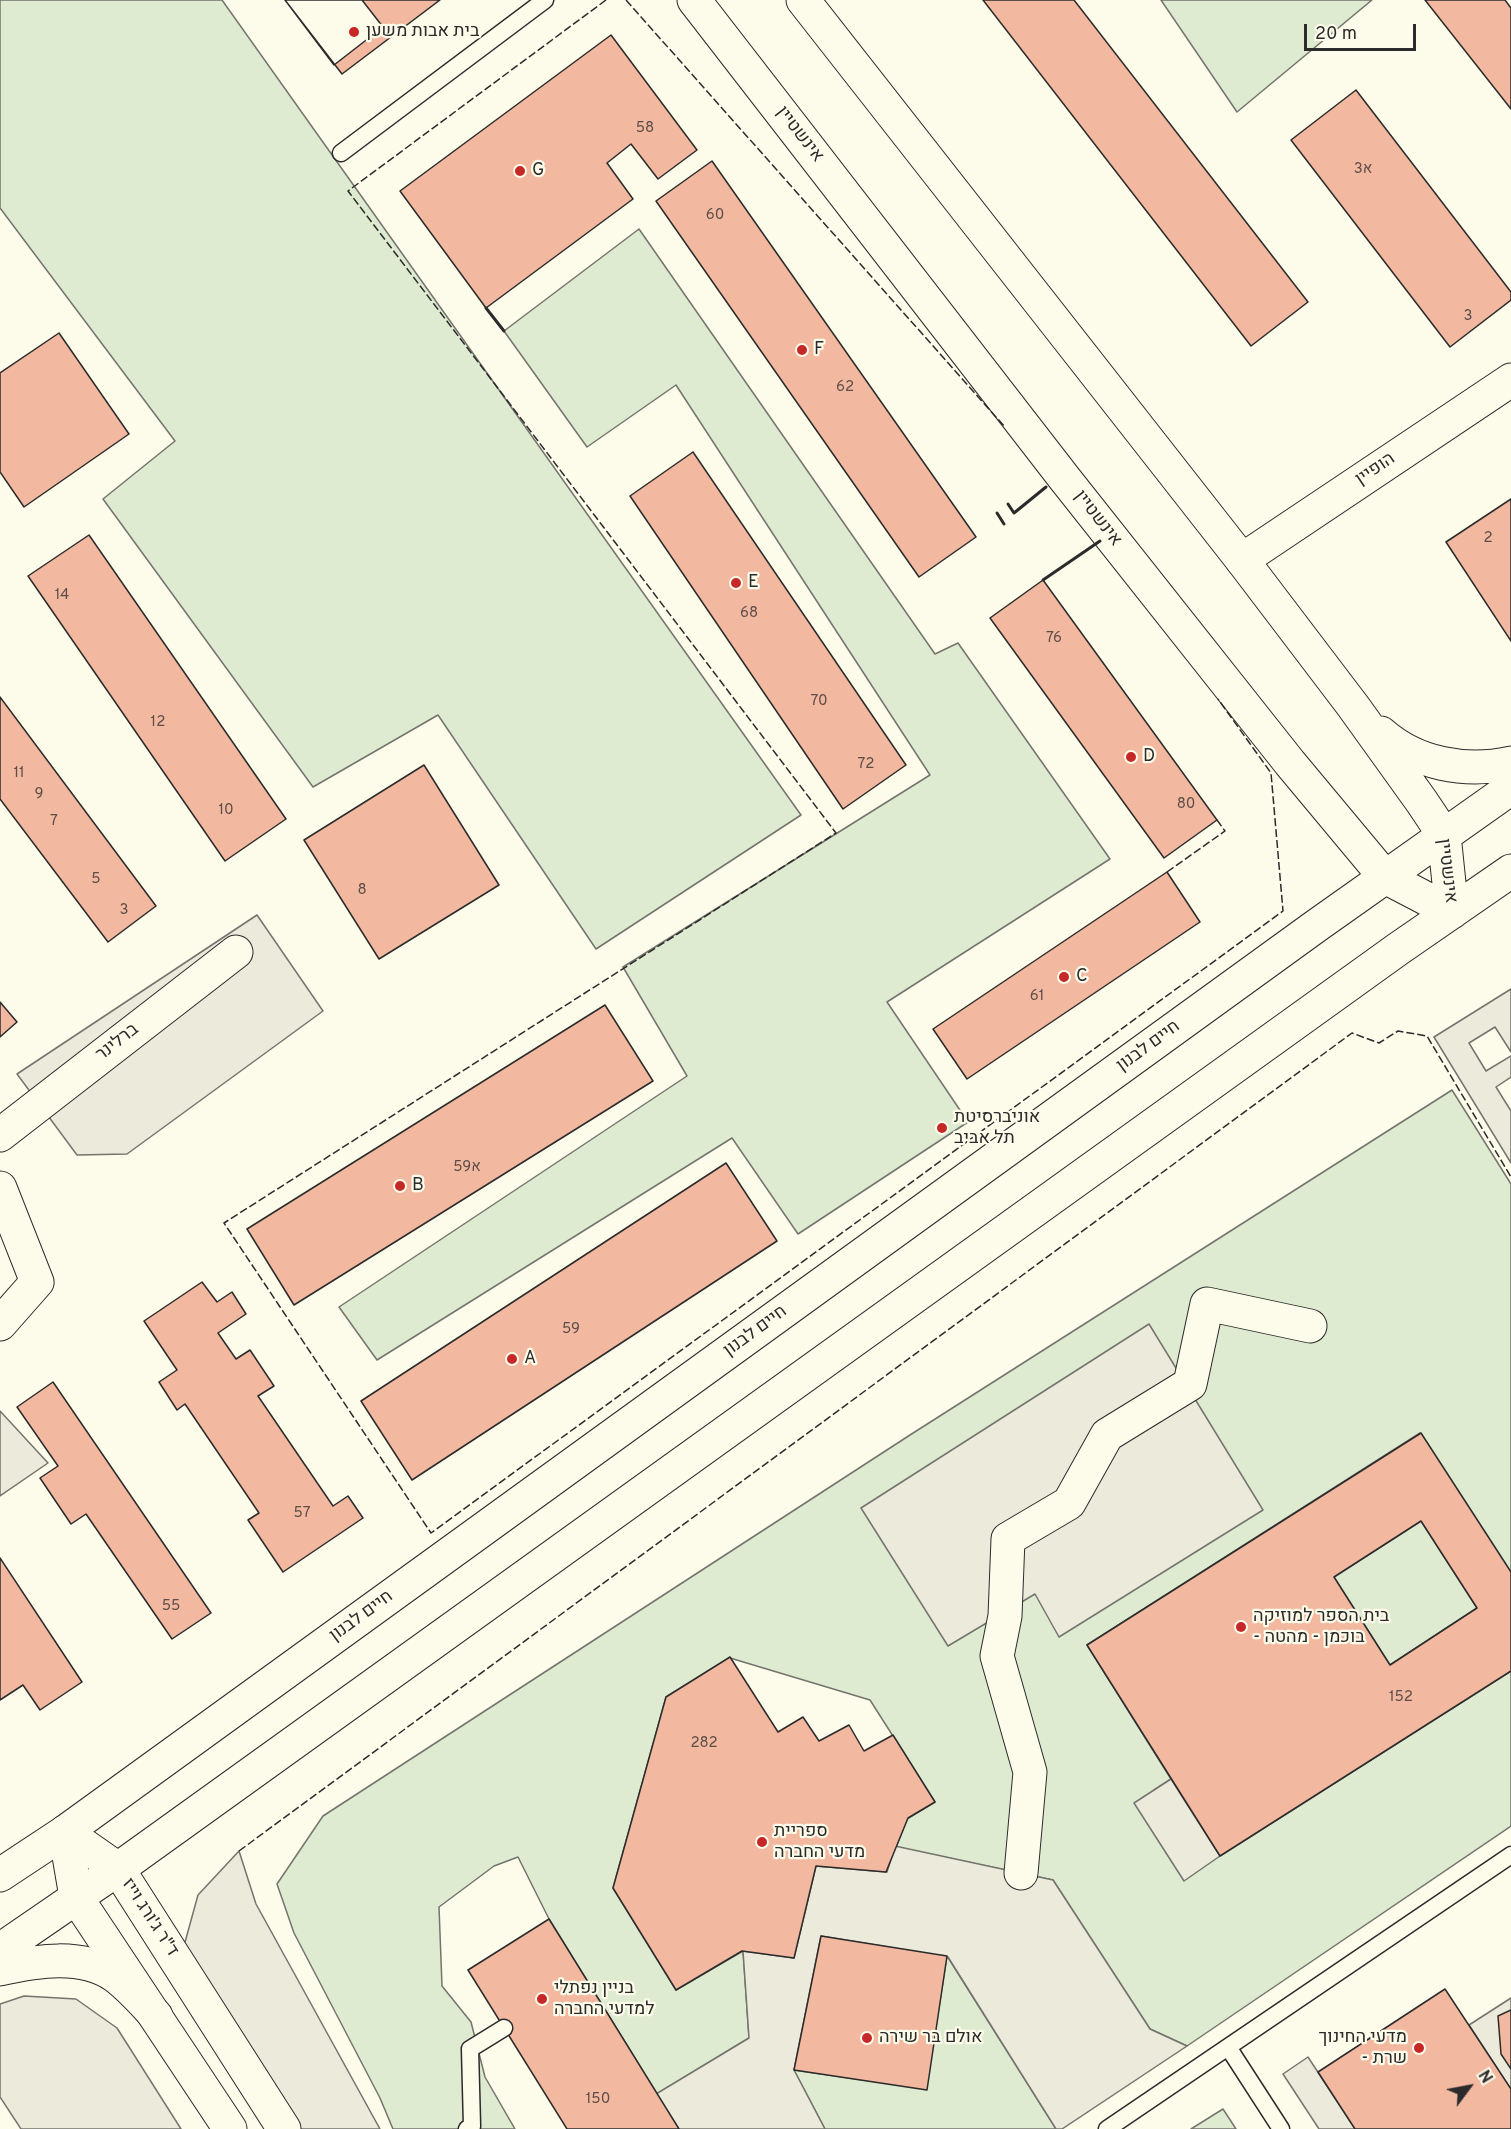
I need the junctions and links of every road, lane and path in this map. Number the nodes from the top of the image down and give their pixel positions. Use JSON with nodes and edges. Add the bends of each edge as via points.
{"nodes":[{"id":1,"x":545,"y":0,"type":"edge"},
{"id":2,"x":694,"y":0,"type":"edge"},
{"id":3,"x":803,"y":0,"type":"edge"},
{"id":4,"x":340,"y":153,"type":"dead end"},
{"id":5,"x":1511,"y":380,"type":"edge"},
{"id":6,"x":1242,"y":560,"type":"junction"},
{"id":7,"x":1353,"y":706,"type":"junction"},
{"id":8,"x":1511,"y":763,"type":"edge"},
{"id":9,"x":1511,"y":788,"type":"edge"},
{"id":10,"x":1444,"y":835,"type":"junction"},
{"id":11,"x":1511,"y":871,"type":"edge"},
{"id":12,"x":1385,"y":877,"type":"junction"},
{"id":13,"x":1452,"y":912,"type":"junction"},
{"id":14,"x":236,"y":952,"type":"dead end"},
{"id":15,"x":0,"y":1135,"type":"edge"},
{"id":16,"x":0,"y":1188,"type":"edge"},
{"id":17,"x":0,"y":1324,"type":"edge"},
{"id":18,"x":1310,"y":1326,"type":"dead end"},
{"id":19,"x":65,"y":1832,"type":"junction"},
{"id":20,"x":1511,"y":1855,"type":"edge"},
{"id":21,"x":118,"y":1869,"type":"junction"},
{"id":22,"x":1021,"y":1873,"type":"dead end"},
{"id":23,"x":0,"y":1875,"type":"edge"},
{"id":24,"x":76,"y":1897,"type":"junction"},
{"id":25,"x":0,"y":1950,"type":"edge"},
{"id":26,"x":0,"y":1969,"type":"edge"},
{"id":27,"x":156,"y":2016,"type":"junction"},
{"id":28,"x":504,"y":2028,"type":"dead end"},
{"id":29,"x":1228,"y":2047,"type":"junction"},
{"id":30,"x":230,"y":2129,"type":"edge"},
{"id":31,"x":284,"y":2129,"type":"edge"},
{"id":32,"x":468,"y":2129,"type":"edge"},
{"id":33,"x":1107,"y":2129,"type":"edge"},
{"id":34,"x":1281,"y":2129,"type":"edge"}],
"edges":[{"from":1,"to":4,"type":"lane"},
{"from":2,"to":12,"type":"street","name":"אינשטיין","via":[[1290,764]]},
{"from":3,"to":6,"type":"street","name":"אינשטיין"},
{"from":5,"to":6,"type":"street","name":"הופיין"},
{"from":6,"to":7,"type":"street","name":"אינשטיין"},
{"from":7,"to":8,"type":"street","via":[[1395,745],[1427,759],[1455,766]]},
{"from":7,"to":10,"type":"street","name":"אינשטיין"},
{"from":9,"to":10,"type":"street","name":"חיים לבנון"},
{"from":10,"to":12,"type":"street","name":"חיים לבנון"},
{"from":10,"to":13,"type":"street","name":"אינשטיין"},
{"from":11,"to":13,"type":"street"},
{"from":12,"to":13,"type":"street","name":"אינשטיין"},
{"from":12,"to":19,"type":"street","name":"חיים לבנון"},
{"from":13,"to":21,"type":"street"},
{"from":14,"to":15,"type":"street","name":"ברלינר"},
{"from":16,"to":17,"type":"street","via":[[37,1282]]},
{"from":18,"to":22,"type":"street","via":[[1207,1304],[1190,1384],[1107,1435],[1069,1503],[1008,1539],[1005,1616],[997,1656],[1030,1772]]},
{"from":19,"to":21,"type":"street","name":"ד\"ר ג'ורג וייז"},
{"from":19,"to":23,"type":"street","name":"חיים לבנון"},
{"from":19,"to":24,"type":"street"},
{"from":20,"to":29,"type":"lane"},
{"from":21,"to":24,"type":"street"},
{"from":21,"to":31,"type":"street","name":"ד\"ר ג'ורג וייז"},
{"from":24,"to":25,"type":"street"},
{"from":24,"to":27,"type":"street"},
{"from":26,"to":27,"type":"street","via":[[33,1962],[93,1965],[115,1976]]},
{"from":27,"to":30,"type":"street"},
{"from":28,"to":32,"type":"lane","via":[[471,2049]]},
{"from":29,"to":33,"type":"lane"},
{"from":29,"to":34,"type":"lane"}]}
